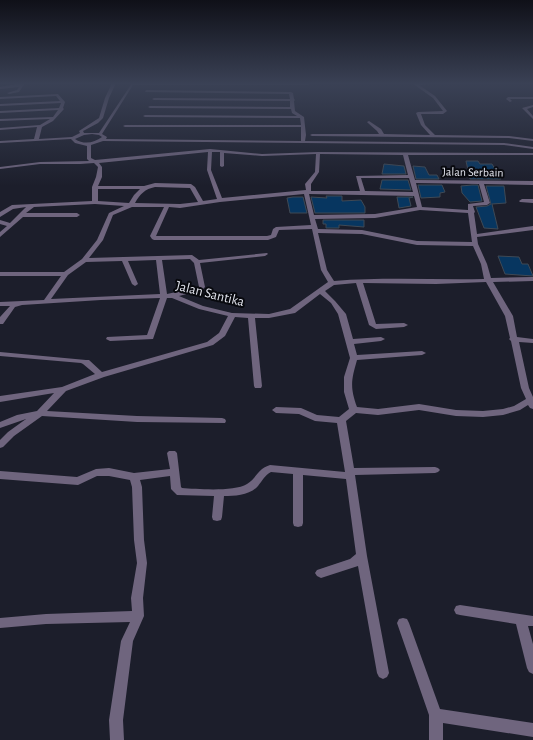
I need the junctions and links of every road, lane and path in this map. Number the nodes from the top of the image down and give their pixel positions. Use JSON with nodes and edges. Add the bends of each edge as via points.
{"nodes":[{"id":1,"x":302,"y":117,"type":"edge"},
{"id":2,"x":54,"y":118,"type":"joint"},
{"id":3,"x":102,"y":118,"type":"edge"},
{"id":4,"x":111,"y":118,"type":"edge"},
{"id":5,"x":144,"y":118,"type":"edge"},
{"id":6,"x":420,"y":118,"type":"edge"},
{"id":7,"x":0,"y":120,"type":"edge"},
{"id":8,"x":369,"y":122,"type":"dead end"},
{"id":9,"x":40,"y":126,"type":"junction"},
{"id":10,"x":125,"y":126,"type":"dead end"},
{"id":11,"x":140,"y":126,"type":"junction"},
{"id":12,"x":302,"y":126,"type":"junction"},
{"id":13,"x":0,"y":128,"type":"edge"},
{"id":14,"x":83,"y":134,"type":"junction"},
{"id":15,"x":100,"y":134,"type":"junction"},
{"id":16,"x":312,"y":135,"type":"dead end"},
{"id":17,"x":382,"y":135,"type":"junction"},
{"id":18,"x":434,"y":136,"type":"junction"},
{"id":19,"x":73,"y":139,"type":"junction"},
{"id":20,"x":104,"y":139,"type":"junction"},
{"id":21,"x":36,"y":140,"type":"junction"},
{"id":22,"x":303,"y":140,"type":"junction"},
{"id":23,"x":533,"y":140,"type":"edge"},
{"id":24,"x":0,"y":143,"type":"edge"},
{"id":25,"x":88,"y":144,"type":"junction"},
{"id":26,"x":533,"y":144,"type":"edge"},
{"id":27,"x":533,"y":148,"type":"edge"},
{"id":28,"x":210,"y":150,"type":"junction"},
{"id":29,"x":222,"y":151,"type":"junction"},
{"id":30,"x":318,"y":153,"type":"junction"},
{"id":31,"x":406,"y":154,"type":"junction"},
{"id":32,"x":533,"y":154,"type":"edge"},
{"id":33,"x":96,"y":162,"type":"junction"},
{"id":34,"x":222,"y":166,"type":"dead end"},
{"id":35,"x":0,"y":168,"type":"edge"},
{"id":36,"x":412,"y":179,"type":"junction"},
{"id":37,"x":481,"y":182,"type":"junction"},
{"id":38,"x":533,"y":183,"type":"edge"},
{"id":39,"x":95,"y":187,"type":"junction"},
{"id":40,"x":144,"y":188,"type":"junction"},
{"id":41,"x":308,"y":192,"type":"junction"},
{"id":42,"x":364,"y":193,"type":"junction"},
{"id":43,"x":415,"y":194,"type":"junction"},
{"id":44,"x":220,"y":200,"type":"junction"},
{"id":45,"x":522,"y":201,"type":"dead end"},
{"id":46,"x":533,"y":201,"type":"edge"},
{"id":47,"x":95,"y":202,"type":"junction"},
{"id":48,"x":200,"y":203,"type":"junction"},
{"id":49,"x":32,"y":205,"type":"junction"},
{"id":50,"x":131,"y":205,"type":"junction"},
{"id":51,"x":167,"y":206,"type":"junction"},
{"id":52,"x":420,"y":208,"type":"junction"},
{"id":53,"x":472,"y":212,"type":"junction"},
{"id":54,"x":0,"y":215,"type":"edge"},
{"id":55,"x":20,"y":215,"type":"junction"},
{"id":56,"x":77,"y":215,"type":"dead end"},
{"id":57,"x":312,"y":217,"type":"junction"},
{"id":58,"x":0,"y":222,"type":"edge"},
{"id":59,"x":11,"y":225,"type":"junction"},
{"id":60,"x":533,"y":228,"type":"edge"},
{"id":61,"x":315,"y":229,"type":"junction"},
{"id":62,"x":0,"y":235,"type":"edge"},
{"id":63,"x":474,"y":236,"type":"junction"},
{"id":64,"x":475,"y":244,"type":"junction"},
{"id":65,"x":265,"y":254,"type":"dead end"},
{"id":66,"x":159,"y":258,"type":"junction"},
{"id":67,"x":84,"y":260,"type":"junction"},
{"id":68,"x":125,"y":260,"type":"junction"},
{"id":69,"x":197,"y":262,"type":"junction"},
{"id":70,"x":0,"y":274,"type":"edge"},
{"id":71,"x":66,"y":274,"type":"junction"},
{"id":72,"x":533,"y":278,"type":"edge"},
{"id":73,"x":488,"y":280,"type":"junction"},
{"id":74,"x":358,"y":281,"type":"junction"},
{"id":75,"x":332,"y":283,"type":"junction"},
{"id":76,"x":135,"y":284,"type":"dead end"},
{"id":77,"x":321,"y":291,"type":"junction"},
{"id":78,"x":164,"y":296,"type":"junction"},
{"id":79,"x":173,"y":296,"type":"junction"},
{"id":80,"x":46,"y":301,"type":"junction"},
{"id":81,"x":21,"y":303,"type":"junction"},
{"id":82,"x":0,"y":304,"type":"edge"},
{"id":83,"x":232,"y":315,"type":"junction"},
{"id":84,"x":251,"y":316,"type":"junction"},
{"id":85,"x":0,"y":322,"type":"edge"},
{"id":86,"x":404,"y":325,"type":"dead end"},
{"id":87,"x":110,"y":339,"type":"dead end"},
{"id":88,"x":381,"y":339,"type":"dead end"},
{"id":89,"x":513,"y":339,"type":"junction"},
{"id":90,"x":533,"y":341,"type":"edge"},
{"id":91,"x":349,"y":342,"type":"junction"},
{"id":92,"x":422,"y":353,"type":"dead end"},
{"id":93,"x":0,"y":354,"type":"edge"},
{"id":94,"x":354,"y":358,"type":"junction"},
{"id":95,"x":101,"y":376,"type":"junction"},
{"id":96,"x":258,"y":386,"type":"dead end"},
{"id":97,"x":63,"y":388,"type":"junction"},
{"id":98,"x":0,"y":399,"type":"edge"},
{"id":99,"x":532,"y":402,"type":"edge"},
{"id":100,"x":276,"y":410,"type":"dead end"},
{"id":101,"x":354,"y":410,"type":"junction"},
{"id":102,"x":40,"y":413,"type":"junction"},
{"id":103,"x":340,"y":420,"type":"junction"},
{"id":104,"x":222,"y":421,"type":"dead end"},
{"id":105,"x":0,"y":425,"type":"edge"},
{"id":106,"x":0,"y":445,"type":"edge"},
{"id":107,"x":172,"y":453,"type":"dead end"},
{"id":108,"x":298,"y":470,"type":"junction"},
{"id":109,"x":435,"y":470,"type":"dead end"},
{"id":110,"x":175,"y":472,"type":"junction"},
{"id":111,"x":350,"y":474,"type":"junction"},
{"id":112,"x":0,"y":475,"type":"edge"},
{"id":113,"x":134,"y":477,"type":"junction"},
{"id":114,"x":220,"y":492,"type":"junction"},
{"id":115,"x":217,"y":517,"type":"dead end"},
{"id":116,"x":298,"y":523,"type":"dead end"},
{"id":117,"x":362,"y":556,"type":"junction"},
{"id":118,"x":321,"y":573,"type":"dead end"},
{"id":119,"x":460,"y":610,"type":"dead end"},
{"id":120,"x":138,"y":616,"type":"junction"},
{"id":121,"x":527,"y":620,"type":"edge"},
{"id":122,"x":0,"y":623,"type":"edge"},
{"id":123,"x":403,"y":623,"type":"dead end"},
{"id":124,"x":533,"y":668,"type":"edge"},
{"id":125,"x":383,"y":673,"type":"dead end"},
{"id":126,"x":436,"y":715,"type":"junction"},
{"id":127,"x":533,"y":730,"type":"edge"},
{"id":128,"x":117,"y":740,"type":"edge"},
{"id":129,"x":436,"y":740,"type":"edge"}],
"edges":[{"from":1,"to":12,"type":"street"},
{"from":2,"to":7,"type":"street"},
{"from":2,"to":9,"type":"street","via":[[46,125]]},
{"from":3,"to":14,"type":"street","via":[[83,129]]},
{"from":4,"to":15,"type":"street"},
{"from":5,"to":11,"type":"street"},
{"from":6,"to":18,"type":"street","via":[[423,125]]},
{"from":8,"to":17,"type":"street"},
{"from":9,"to":13,"type":"street"},
{"from":9,"to":21,"type":"street"},
{"from":10,"to":11,"type":"street"},
{"from":11,"to":12,"type":"street"},
{"from":12,"to":22,"type":"street"},
{"from":14,"to":15,"type":"street"},
{"from":14,"to":19,"type":"street"},
{"from":15,"to":20,"type":"street"},
{"from":16,"to":17,"type":"street"},
{"from":17,"to":18,"type":"street"},
{"from":18,"to":23,"type":"street","via":[[509,137]]},
{"from":19,"to":21,"type":"street"},
{"from":19,"to":24,"type":"street"},
{"from":19,"to":25,"type":"street","via":[[81,144]]},
{"from":20,"to":22,"type":"street"},
{"from":20,"to":25,"type":"street"},
{"from":21,"to":24,"type":"street"},
{"from":22,"to":26,"type":"street","via":[[505,140]]},
{"from":22,"to":27,"type":"street","via":[[504,144]]},
{"from":25,"to":33,"type":"street","via":[[89,159]]},
{"from":28,"to":29,"type":"street"},
{"from":28,"to":33,"type":"street"},
{"from":28,"to":44,"type":"street","via":[[209,170]]},
{"from":29,"to":30,"type":"street","via":[[262,155]]},
{"from":29,"to":34,"type":"street"},
{"from":30,"to":31,"type":"street"},
{"from":30,"to":41,"type":"street","via":[[317,172],[308,184]]},
{"from":31,"to":32,"type":"street"},
{"from":31,"to":36,"type":"street"},
{"from":33,"to":35,"type":"street","via":[[34,163]]},
{"from":33,"to":39,"type":"street","via":[[100,167]]},
{"from":36,"to":37,"type":"street","name":"Jalan Serbain"},
{"from":36,"to":42,"type":"street","name":"Jalan Serbain","via":[[359,176]]},
{"from":36,"to":43,"type":"street"},
{"from":37,"to":38,"type":"street","name":"Jalan Serbain"},
{"from":37,"to":53,"type":"street","via":[[487,203],[471,205]]},
{"from":39,"to":40,"type":"street"},
{"from":39,"to":47,"type":"street"},
{"from":40,"to":48,"type":"street","via":[[155,185],[191,186]]},
{"from":40,"to":50,"type":"street"},
{"from":41,"to":42,"type":"street"},
{"from":41,"to":44,"type":"street"},
{"from":41,"to":57,"type":"street"},
{"from":42,"to":43,"type":"street"},
{"from":43,"to":52,"type":"street"},
{"from":44,"to":48,"type":"street"},
{"from":45,"to":46,"type":"street"},
{"from":47,"to":49,"type":"street"},
{"from":47,"to":50,"type":"street"},
{"from":48,"to":51,"type":"street"},
{"from":49,"to":54,"type":"street","via":[[12,206]]},
{"from":49,"to":55,"type":"street"},
{"from":50,"to":51,"type":"street"},
{"from":50,"to":67,"type":"street","via":[[111,214],[100,240]]},
{"from":51,"to":61,"type":"street","via":[[154,238],[268,238],[274,236],[278,228]]},
{"from":52,"to":53,"type":"street"},
{"from":52,"to":57,"type":"street","via":[[375,216]]},
{"from":53,"to":63,"type":"street"},
{"from":55,"to":56,"type":"street"},
{"from":55,"to":59,"type":"street"},
{"from":57,"to":61,"type":"street"},
{"from":58,"to":59,"type":"street"},
{"from":59,"to":62,"type":"street"},
{"from":60,"to":63,"type":"street"},
{"from":61,"to":64,"type":"street","via":[[362,232],[417,243]]},
{"from":61,"to":75,"type":"street","via":[[324,270]]},
{"from":63,"to":64,"type":"street"},
{"from":64,"to":73,"type":"street"},
{"from":65,"to":69,"type":"street"},
{"from":66,"to":68,"type":"street"},
{"from":66,"to":69,"type":"street","via":[[192,257]]},
{"from":66,"to":78,"type":"street"},
{"from":67,"to":68,"type":"street"},
{"from":67,"to":71,"type":"street"},
{"from":68,"to":76,"type":"street"},
{"from":69,"to":79,"type":"street","via":[[202,287]]},
{"from":70,"to":71,"type":"street"},
{"from":71,"to":80,"type":"street"},
{"from":72,"to":73,"type":"street"},
{"from":73,"to":74,"type":"street"},
{"from":73,"to":89,"type":"street","via":[[509,316]]},
{"from":74,"to":75,"type":"street"},
{"from":74,"to":86,"type":"street","via":[[373,325]]},
{"from":75,"to":77,"type":"street","name":"Jalan Santika"},
{"from":77,"to":84,"type":"street","name":"Jalan Santika","via":[[292,311],[270,316]]},
{"from":77,"to":91,"type":"street","via":[[342,314]]},
{"from":78,"to":79,"type":"street","name":"Jalan Santika"},
{"from":78,"to":80,"type":"street","name":"Jalan Santika"},
{"from":78,"to":87,"type":"street","via":[[150,337]]},
{"from":79,"to":83,"type":"street","name":"Jalan Santika","via":[[201,308]]},
{"from":80,"to":81,"type":"street","name":"Jalan Santika"},
{"from":81,"to":82,"type":"street","name":"Jalan Santika"},
{"from":81,"to":85,"type":"street","via":[[13,306]]},
{"from":83,"to":84,"type":"street","name":"Jalan Santika"},
{"from":83,"to":95,"type":"street","via":[[223,334],[216,341]]},
{"from":84,"to":96,"type":"street"},
{"from":88,"to":91,"type":"street"},
{"from":89,"to":90,"type":"street"},
{"from":89,"to":99,"type":"street","via":[[525,388]]},
{"from":91,"to":94,"type":"street"},
{"from":92,"to":94,"type":"street"},
{"from":93,"to":95,"type":"street","via":[[86,362]]},
{"from":94,"to":101,"type":"street","via":[[348,377],[348,392]]},
{"from":95,"to":97,"type":"street"},
{"from":97,"to":98,"type":"street"},
{"from":97,"to":102,"type":"street"},
{"from":99,"to":101,"type":"street","via":[[503,412],[483,414],[419,407],[378,412]]},
{"from":100,"to":103,"type":"street","via":[[301,411],[315,418]]},
{"from":101,"to":103,"type":"street"},
{"from":102,"to":104,"type":"street"},
{"from":102,"to":105,"type":"street"},
{"from":102,"to":106,"type":"street"},
{"from":103,"to":111,"type":"street"},
{"from":107,"to":110,"type":"street"},
{"from":108,"to":111,"type":"street"},
{"from":108,"to":114,"type":"street","via":[[264,469],[251,487],[240,491]]},
{"from":108,"to":116,"type":"street"},
{"from":109,"to":111,"type":"street"},
{"from":110,"to":113,"type":"street"},
{"from":110,"to":114,"type":"street","via":[[176,489],[180,492]]},
{"from":111,"to":117,"type":"street"},
{"from":112,"to":113,"type":"street","via":[[78,481],[96,473],[109,472]]},
{"from":113,"to":120,"type":"street","via":[[142,563],[137,598]]},
{"from":114,"to":115,"type":"street"},
{"from":117,"to":118,"type":"street","via":[[354,563]]},
{"from":117,"to":125,"type":"street"},
{"from":119,"to":121,"type":"street"},
{"from":120,"to":122,"type":"street"},
{"from":120,"to":128,"type":"street","via":[[127,640],[116,720]]},
{"from":121,"to":124,"type":"street"},
{"from":123,"to":126,"type":"street"},
{"from":126,"to":127,"type":"street"},
{"from":126,"to":129,"type":"street"}]}
